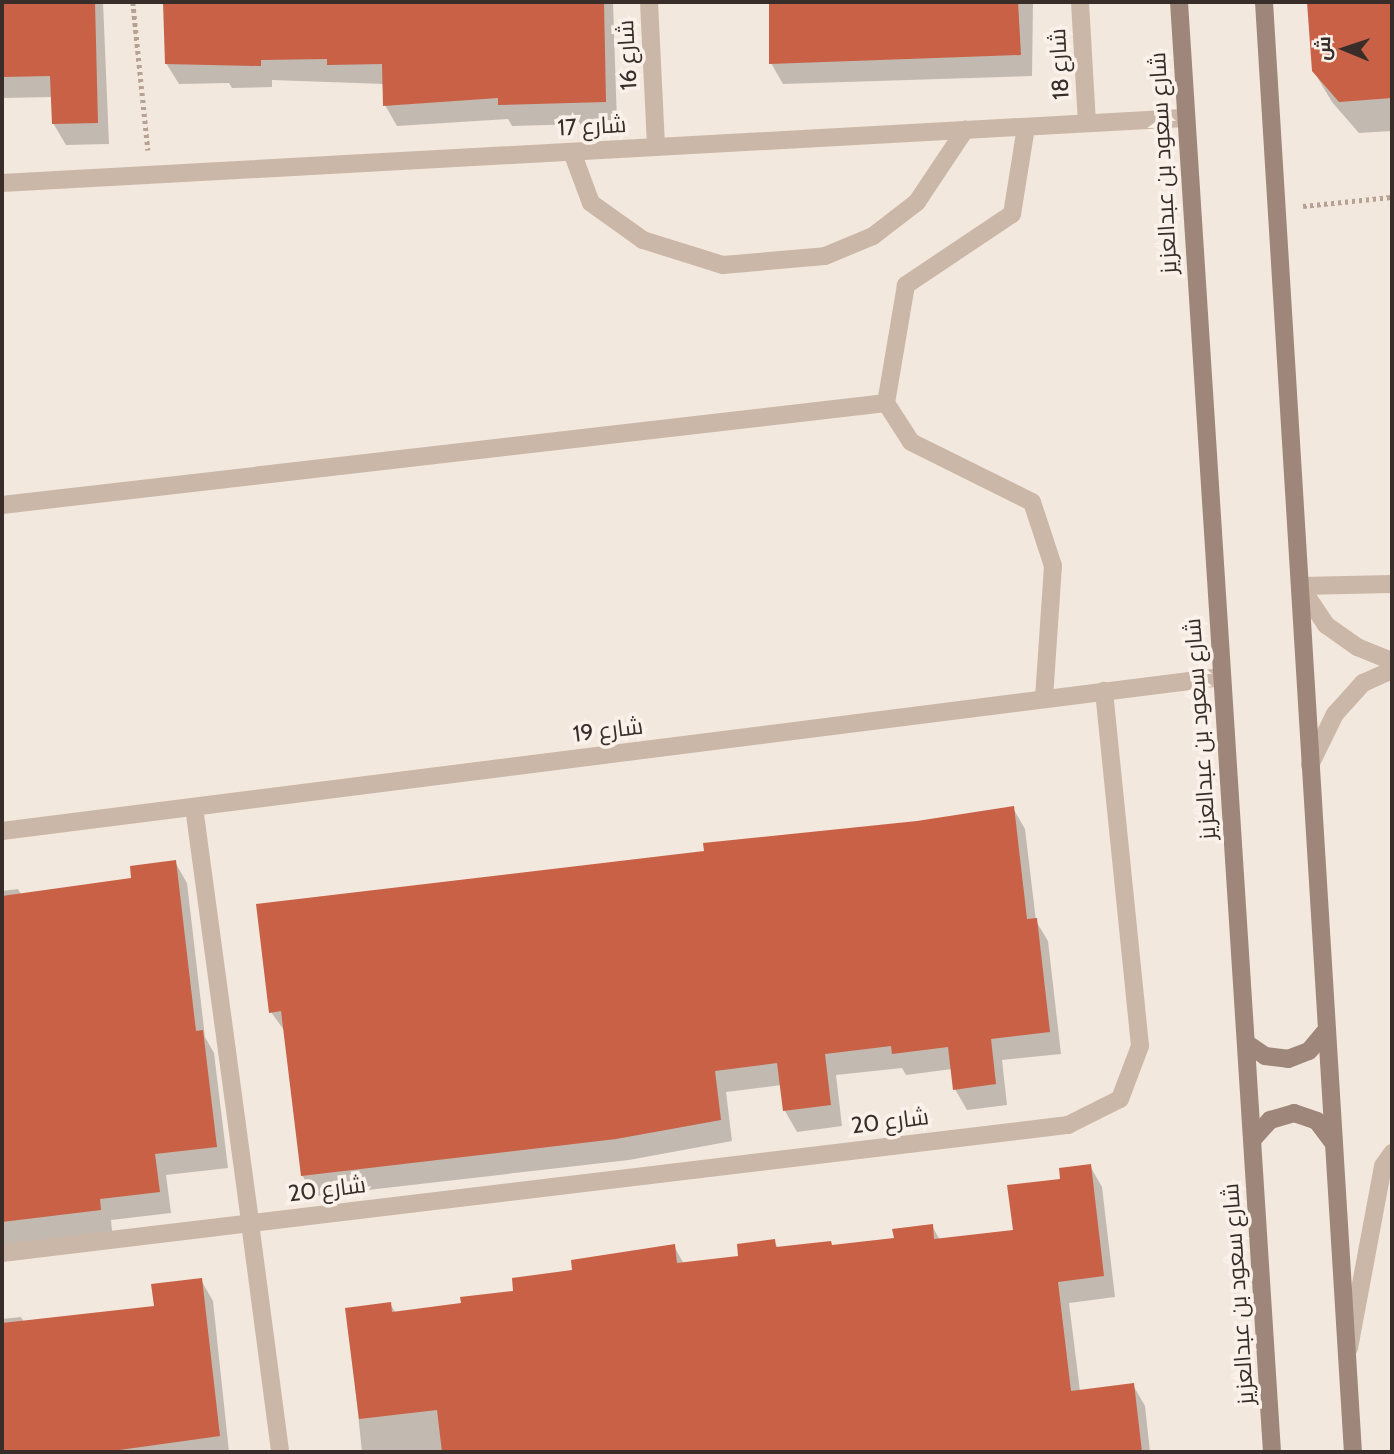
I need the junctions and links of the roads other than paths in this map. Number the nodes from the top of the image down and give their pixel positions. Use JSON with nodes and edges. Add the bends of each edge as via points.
{"nodes":[{"id":1,"x":649,"y":2,"type":"edge"},
{"id":2,"x":1080,"y":2,"type":"edge"},
{"id":3,"x":1179,"y":2,"type":"edge"},
{"id":4,"x":1265,"y":2,"type":"edge"},
{"id":5,"x":1184,"y":118,"type":"junction"},
{"id":6,"x":1087,"y":123,"type":"junction"},
{"id":7,"x":1026,"y":127,"type":"junction"},
{"id":8,"x":965,"y":130,"type":"junction"},
{"id":9,"x":656,"y":147,"type":"junction"},
{"id":10,"x":572,"y":152,"type":"junction"},
{"id":11,"x":2,"y":183,"type":"edge"},
{"id":12,"x":886,"y":403,"type":"junction"},
{"id":13,"x":2,"y":505,"type":"edge"},
{"id":14,"x":1392,"y":584,"type":"edge"},
{"id":15,"x":1300,"y":586,"type":"junction"},
{"id":16,"x":1392,"y":661,"type":"edge"},
{"id":17,"x":1392,"y":670,"type":"edge"},
{"id":18,"x":1221,"y":677,"type":"junction"},
{"id":19,"x":1104,"y":691,"type":"junction"},
{"id":20,"x":1044,"y":699,"type":"junction"},
{"id":21,"x":1310,"y":765,"type":"junction"},
{"id":22,"x":194,"y":807,"type":"junction"},
{"id":23,"x":2,"y":831,"type":"edge"},
{"id":24,"x":1324,"y":1033,"type":"junction"},
{"id":25,"x":1246,"y":1043,"type":"junction"},
{"id":26,"x":1253,"y":1139,"type":"junction"},
{"id":27,"x":1332,"y":1141,"type":"junction"},
{"id":28,"x":1392,"y":1153,"type":"edge"},
{"id":29,"x":250,"y":1223,"type":"junction"},
{"id":30,"x":2,"y":1253,"type":"edge"},
{"id":31,"x":1347,"y":1362,"type":"junction"},
{"id":32,"x":280,"y":1452,"type":"edge"},
{"id":33,"x":1272,"y":1452,"type":"edge"},
{"id":34,"x":1353,"y":1452,"type":"edge"}],
"edges":[{"from":1,"to":9,"type":"street","name":"شارع 16"},
{"from":2,"to":6,"type":"street","name":"شارع 18"},
{"from":3,"to":5,"type":"main road","name":"شارع سعود بن عبدالعزيز"},
{"from":4,"to":15,"type":"main road"},
{"from":5,"to":6,"type":"street","name":"شارع 17"},
{"from":5,"to":18,"type":"main road","name":"شارع سعود بن عبدالعزيز"},
{"from":6,"to":7,"type":"street","name":"شارع 17"},
{"from":7,"to":8,"type":"street","name":"شارع 17"},
{"from":7,"to":12,"type":"street","via":[[1012,214],[906,285]]},
{"from":8,"to":9,"type":"street","name":"شارع 17"},
{"from":8,"to":10,"type":"street","via":[[917,202],[873,236],[825,256],[723,265],[643,240],[591,203]]},
{"from":9,"to":10,"type":"street","name":"شارع 17"},
{"from":10,"to":11,"type":"street","name":"شارع 17"},
{"from":12,"to":13,"type":"street"},
{"from":12,"to":20,"type":"street","via":[[911,442],[1032,502],[1053,566]]},
{"from":14,"to":15,"type":"street"},
{"from":15,"to":16,"type":"street","via":[[1326,625],[1357,647]]},
{"from":15,"to":21,"type":"main road"},
{"from":17,"to":21,"type":"street","via":[[1363,682],[1335,713]]},
{"from":18,"to":19,"type":"street","name":"شارع 19"},
{"from":18,"to":25,"type":"main road","name":"شارع سعود بن عبدالعزيز"},
{"from":19,"to":20,"type":"street","name":"شارع 19"},
{"from":19,"to":29,"type":"street","name":"شارع 20","via":[[1140,1046],[1120,1099],[1068,1125]]},
{"from":20,"to":22,"type":"street","name":"شارع 19"},
{"from":21,"to":24,"type":"main road"},
{"from":22,"to":23,"type":"street","name":"شارع 19"},
{"from":22,"to":29,"type":"street"},
{"from":24,"to":25,"type":"main road","via":[[1309,1051],[1288,1059],[1265,1056]]},
{"from":24,"to":27,"type":"main road"},
{"from":25,"to":26,"type":"main road","name":"شارع سعود بن عبدالعزيز"},
{"from":26,"to":27,"type":"main road","via":[[1270,1120],[1294,1114],[1317,1121]]},
{"from":26,"to":33,"type":"main road","name":"شارع سعود بن عبدالعزيز"},
{"from":27,"to":31,"type":"main road"},
{"from":28,"to":31,"type":"street","via":[[1383,1166]]},
{"from":29,"to":30,"type":"street","name":"شارع 20"},
{"from":29,"to":32,"type":"street"},
{"from":31,"to":34,"type":"main road"}]}
